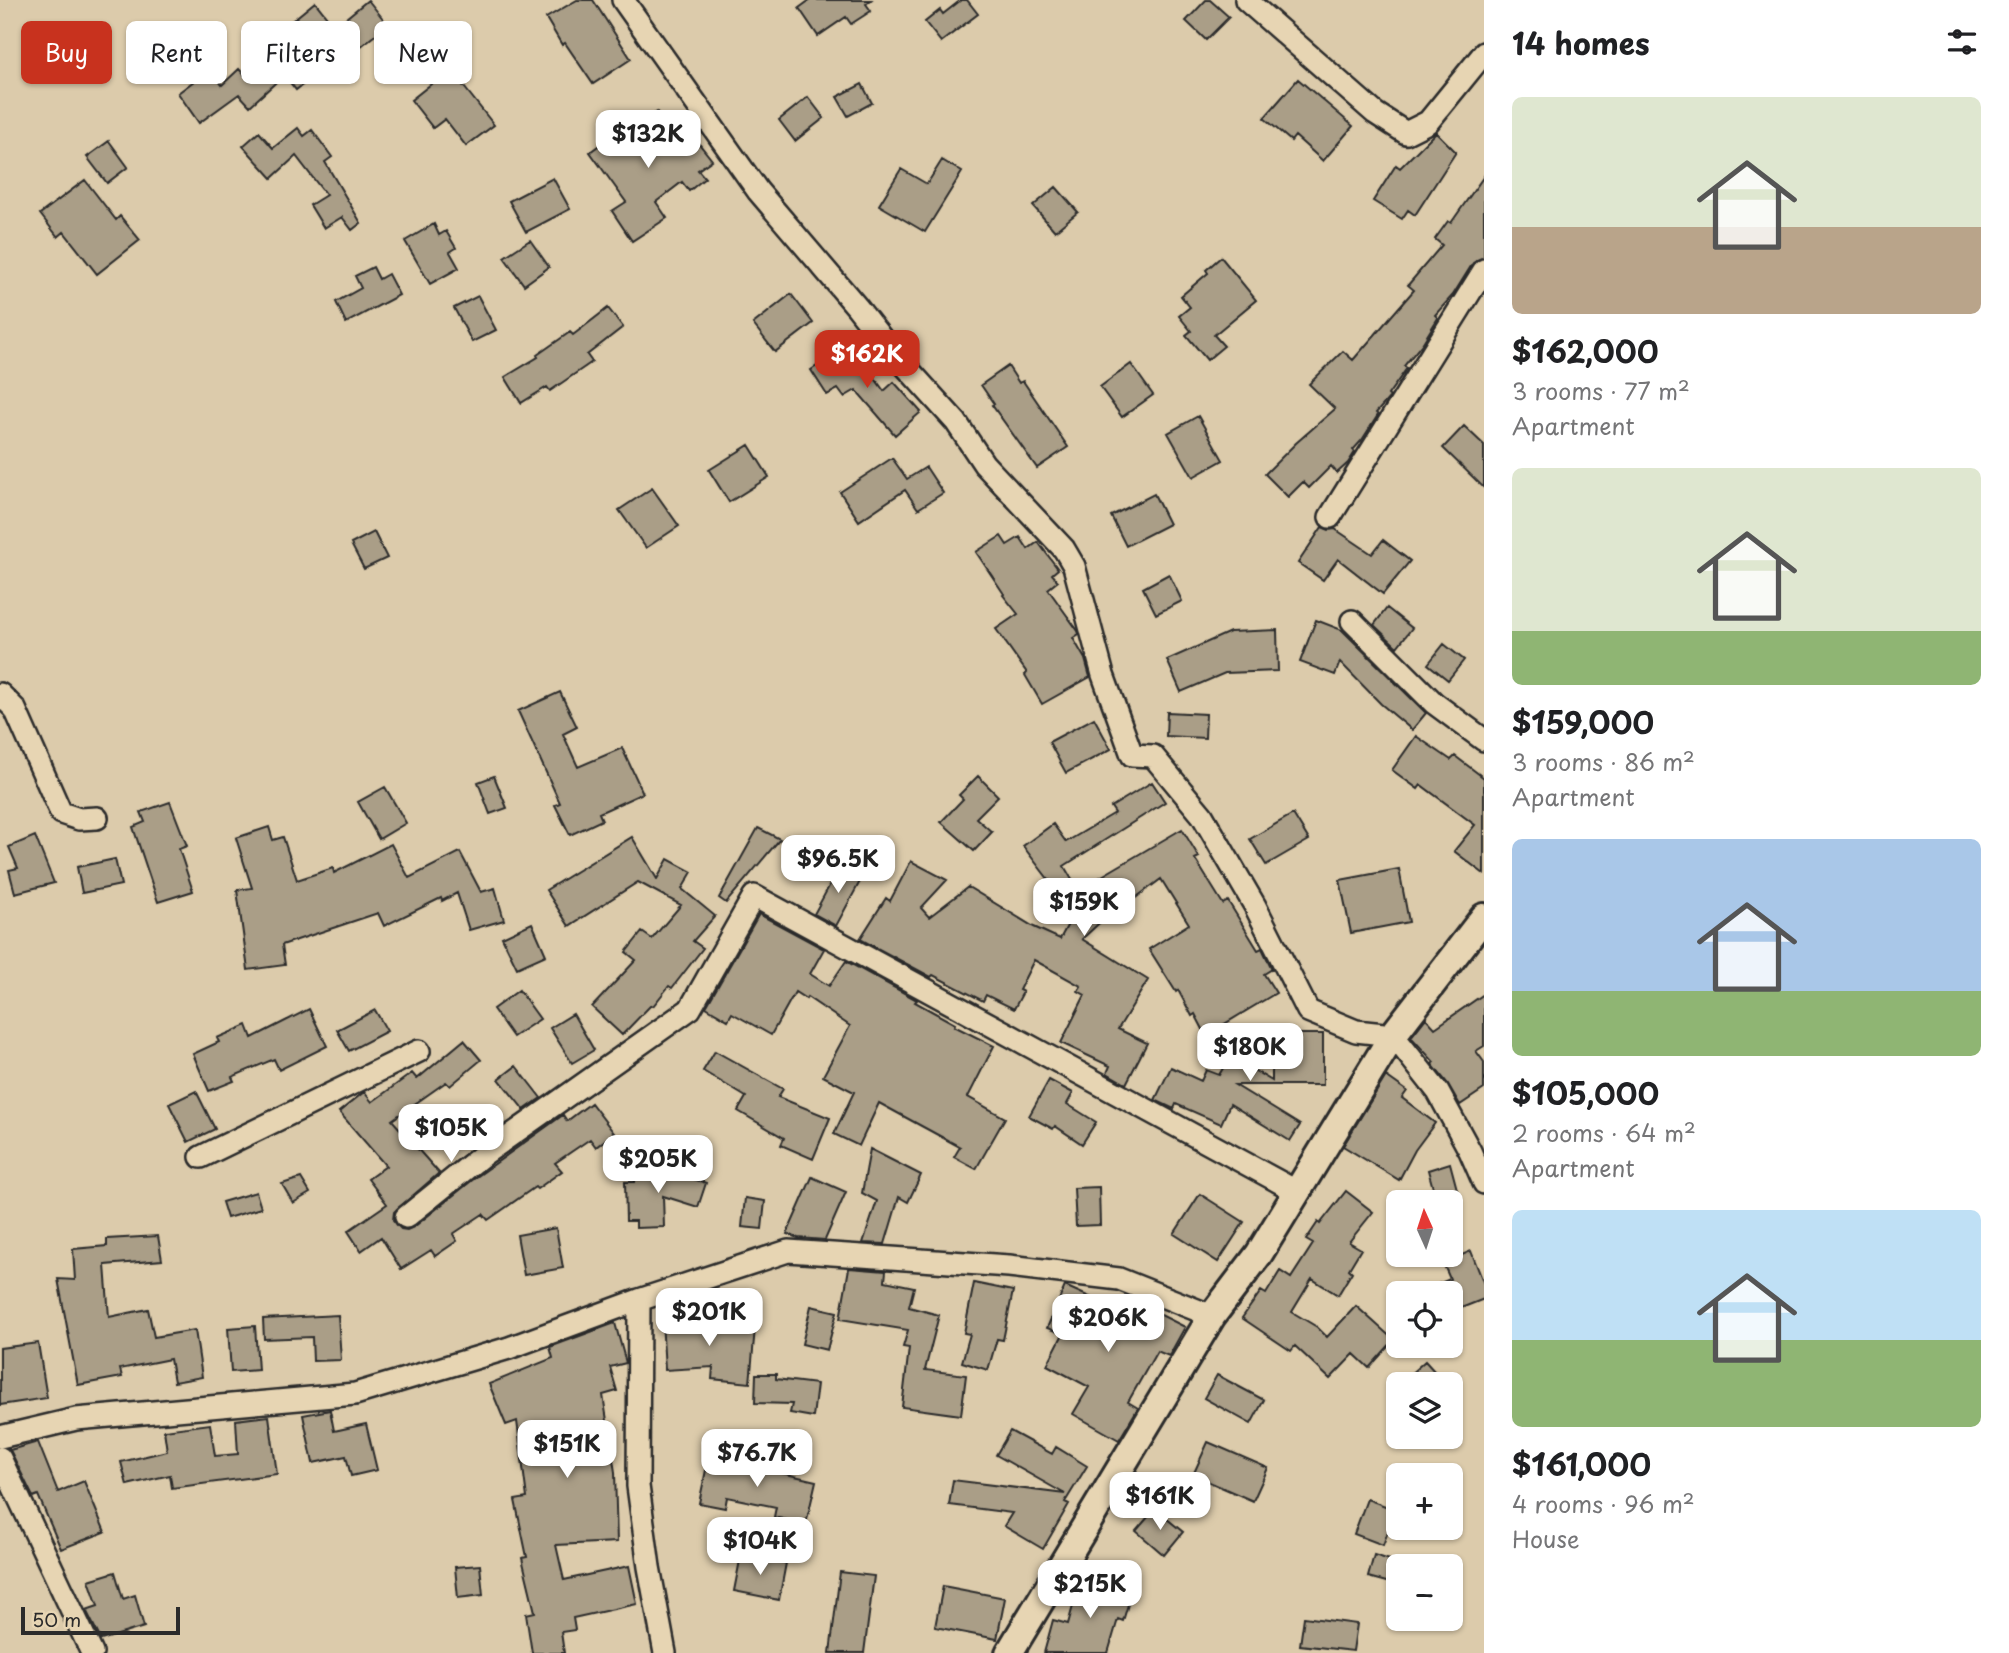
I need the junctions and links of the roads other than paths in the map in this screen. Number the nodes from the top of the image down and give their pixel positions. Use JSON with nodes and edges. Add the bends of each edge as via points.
{"nodes":[{"id":1,"x":1245,"y":0,"type":"edge"},
{"id":2,"x":631,"y":2,"type":"edge"},
{"id":3,"x":1481,"y":64,"type":"edge"},
{"id":4,"x":1484,"y":270,"type":"edge"},
{"id":5,"x":1329,"y":517,"type":"dead end"},
{"id":6,"x":1352,"y":621,"type":"dead end"},
{"id":7,"x":0,"y":694,"type":"edge"},
{"id":8,"x":1484,"y":740,"type":"edge"},
{"id":9,"x":97,"y":818,"type":"dead end"},
{"id":10,"x":1484,"y":917,"type":"edge"},
{"id":11,"x":1394,"y":1035,"type":"junction"},
{"id":12,"x":419,"y":1051,"type":"dead end"},
{"id":13,"x":201,"y":1157,"type":"dead end"},
{"id":14,"x":1484,"y":1183,"type":"edge"},
{"id":15,"x":1296,"y":1191,"type":"junction"},
{"id":16,"x":406,"y":1217,"type":"dead end"},
{"id":17,"x":639,"y":1300,"type":"junction"},
{"id":18,"x":1212,"y":1316,"type":"junction"},
{"id":19,"x":0,"y":1437,"type":"edge"},
{"id":20,"x":0,"y":1458,"type":"edge"},
{"id":21,"x":92,"y":1653,"type":"edge"},
{"id":22,"x":665,"y":1653,"type":"edge"},
{"id":23,"x":1009,"y":1653,"type":"edge"}],
"edges":[{"from":1,"to":3,"type":"street","via":[[1375,113],[1406,133],[1428,122]]},
{"from":2,"to":11,"type":"street","via":[[758,191],[956,422],[984,464],[1064,549],[1074,566],[1103,675],[1132,755],[1153,756],[1202,815],[1308,1011],[1356,1031]]},
{"from":4,"to":5,"type":"street"},
{"from":6,"to":8,"type":"street","via":[[1434,703]]},
{"from":7,"to":9,"type":"street","via":[[15,709],[61,813]]},
{"from":10,"to":11,"type":"street"},
{"from":11,"to":14,"type":"street","via":[[1438,1092]]},
{"from":11,"to":15,"type":"street"},
{"from":12,"to":13,"type":"street"},
{"from":15,"to":16,"type":"street","via":[[754,896],[690,1009],[483,1155]]},
{"from":15,"to":18,"type":"street","via":[[1259,1254]]},
{"from":17,"to":18,"type":"street","via":[[788,1251],[1009,1266],[1119,1279]]},
{"from":17,"to":19,"type":"street","via":[[509,1348],[355,1394],[76,1419]]},
{"from":17,"to":22,"type":"street","via":[[638,1486]]},
{"from":18,"to":23,"type":"street"},
{"from":20,"to":21,"type":"street"}]}
